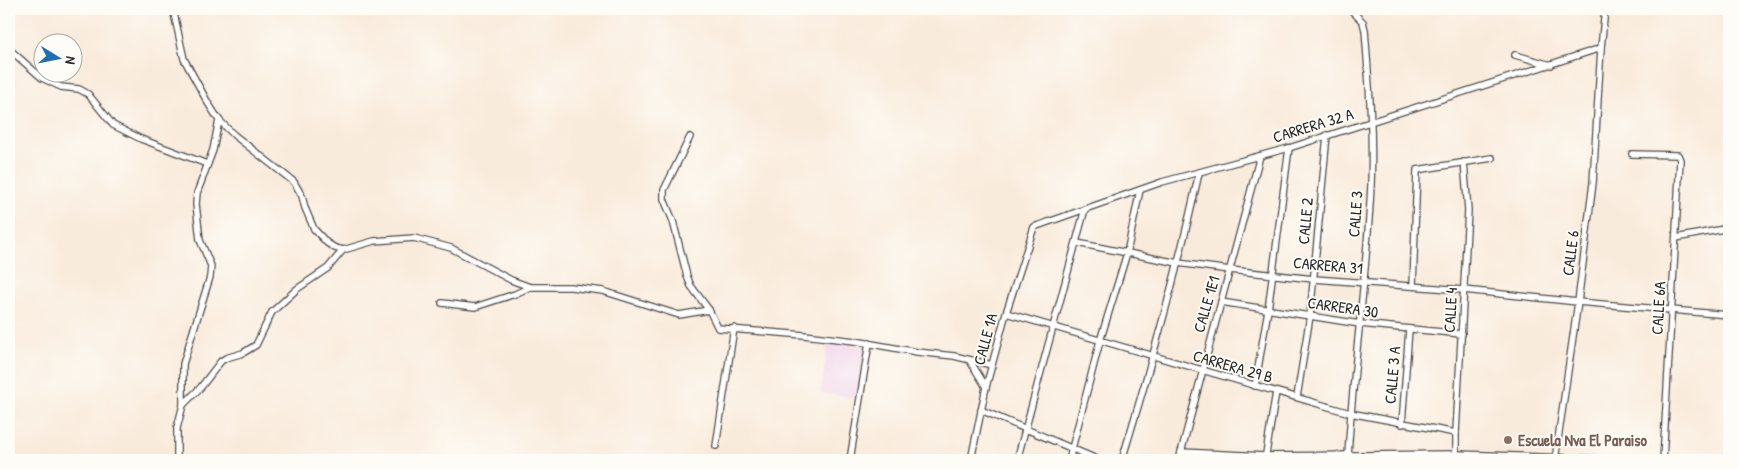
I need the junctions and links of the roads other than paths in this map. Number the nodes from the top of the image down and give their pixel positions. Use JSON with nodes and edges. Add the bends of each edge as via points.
{"nodes":[{"id":1,"x":173,"y":9,"type":"edge"},
{"id":2,"x":1350,"y":9,"type":"edge"},
{"id":3,"x":1605,"y":9,"type":"edge"},
{"id":4,"x":1601,"y":48,"type":"junction"},
{"id":5,"x":9,"y":49,"type":"edge"},
{"id":6,"x":1515,"y":55,"type":"dead end"},
{"id":7,"x":1552,"y":65,"type":"junction"},
{"id":8,"x":219,"y":120,"type":"junction"},
{"id":9,"x":1372,"y":122,"type":"junction"},
{"id":10,"x":1327,"y":135,"type":"junction"},
{"id":11,"x":690,"y":137,"type":"dead end"},
{"id":12,"x":1289,"y":148,"type":"junction"},
{"id":13,"x":1632,"y":154,"type":"dead end"},
{"id":14,"x":1260,"y":156,"type":"junction"},
{"id":15,"x":1492,"y":158,"type":"dead end"},
{"id":16,"x":1464,"y":162,"type":"junction"},
{"id":17,"x":208,"y":164,"type":"junction"},
{"id":18,"x":1199,"y":173,"type":"junction"},
{"id":19,"x":1140,"y":190,"type":"junction"},
{"id":20,"x":1085,"y":209,"type":"junction"},
{"id":21,"x":1034,"y":227,"type":"joint"},
{"id":22,"x":1729,"y":228,"type":"edge"},
{"id":23,"x":1676,"y":238,"type":"junction"},
{"id":24,"x":1077,"y":243,"type":"junction"},
{"id":25,"x":344,"y":250,"type":"junction"},
{"id":26,"x":1127,"y":253,"type":"junction"},
{"id":27,"x":1178,"y":263,"type":"junction"},
{"id":28,"x":1230,"y":270,"type":"junction"},
{"id":29,"x":1273,"y":274,"type":"junction"},
{"id":30,"x":1314,"y":279,"type":"junction"},
{"id":31,"x":1365,"y":282,"type":"junction"},
{"id":32,"x":1413,"y":286,"type":"junction"},
{"id":33,"x":530,"y":287,"type":"junction"},
{"id":34,"x":1464,"y":290,"type":"junction"},
{"id":35,"x":1221,"y":302,"type":"junction"},
{"id":36,"x":1578,"y":302,"type":"junction"},
{"id":37,"x":442,"y":303,"type":"dead end"},
{"id":38,"x":709,"y":310,"type":"junction"},
{"id":39,"x":1268,"y":310,"type":"junction"},
{"id":40,"x":1672,"y":310,"type":"junction"},
{"id":41,"x":1006,"y":313,"type":"junction"},
{"id":42,"x":1729,"y":314,"type":"edge"},
{"id":43,"x":1310,"y":316,"type":"junction"},
{"id":44,"x":1360,"y":324,"type":"junction"},
{"id":45,"x":1054,"y":327,"type":"junction"},
{"id":46,"x":734,"y":328,"type":"junction"},
{"id":47,"x":1409,"y":329,"type":"junction"},
{"id":48,"x":1462,"y":334,"type":"junction"},
{"id":49,"x":1100,"y":341,"type":"junction"},
{"id":50,"x":869,"y":343,"type":"junction"},
{"id":51,"x":1153,"y":357,"type":"junction"},
{"id":52,"x":970,"y":361,"type":"junction"},
{"id":53,"x":992,"y":365,"type":"junction"},
{"id":54,"x":1202,"y":371,"type":"junction"},
{"id":55,"x":1255,"y":386,"type":"junction"},
{"id":56,"x":986,"y":387,"type":"junction"},
{"id":57,"x":1276,"y":392,"type":"junction"},
{"id":58,"x":1297,"y":397,"type":"junction"},
{"id":59,"x":183,"y":405,"type":"junction"},
{"id":60,"x":981,"y":410,"type":"junction"},
{"id":61,"x":1350,"y":413,"type":"junction"},
{"id":62,"x":1402,"y":424,"type":"junction"},
{"id":63,"x":1025,"y":430,"type":"junction"},
{"id":64,"x":1456,"y":433,"type":"junction"},
{"id":65,"x":716,"y":446,"type":"dead end"},
{"id":66,"x":1072,"y":450,"type":"junction"},
{"id":67,"x":1181,"y":452,"type":"junction"},
{"id":68,"x":1348,"y":456,"type":"junction"},
{"id":69,"x":1456,"y":457,"type":"edge"},
{"id":70,"x":1265,"y":458,"type":"edge"},
{"id":71,"x":1556,"y":459,"type":"edge"},
{"id":72,"x":177,"y":460,"type":"edge"},
{"id":73,"x":850,"y":460,"type":"edge"},
{"id":74,"x":971,"y":460,"type":"edge"},
{"id":75,"x":1016,"y":460,"type":"edge"},
{"id":76,"x":1069,"y":460,"type":"edge"},
{"id":77,"x":1098,"y":460,"type":"edge"},
{"id":78,"x":1122,"y":460,"type":"edge"},
{"id":79,"x":1179,"y":460,"type":"edge"},
{"id":80,"x":1630,"y":460,"type":"edge"},
{"id":81,"x":1663,"y":460,"type":"edge"}],
"edges":[{"from":1,"to":8,"type":"street","via":[[184,59]]},
{"from":2,"to":9,"type":"street","name":"CALLE 3","via":[[1364,27]]},
{"from":3,"to":4,"type":"street","name":"CALLE 6"},
{"from":4,"to":7,"type":"street","name":"CARRERA 32 A"},
{"from":4,"to":36,"type":"street","name":"CALLE 6","via":[[1593,183]]},
{"from":5,"to":17,"type":"street","via":[[48,81],[61,87],[79,88],[88,94],[113,125]]},
{"from":6,"to":7,"type":"street"},
{"from":7,"to":9,"type":"street","name":"CARRERA 32 A"},
{"from":8,"to":17,"type":"street"},
{"from":8,"to":25,"type":"street","via":[[294,182],[314,229],[326,243]]},
{"from":9,"to":10,"type":"street","name":"CARRERA 32 A"},
{"from":9,"to":31,"type":"street","name":"CALLE 3"},
{"from":10,"to":12,"type":"street","name":"CARRERA 32 A"},
{"from":10,"to":30,"type":"street","name":"CALLE 2"},
{"from":11,"to":38,"type":"street","via":[[664,190],[664,198],[674,221],[691,286]]},
{"from":12,"to":14,"type":"street","name":"CARRERA 32 A"},
{"from":12,"to":29,"type":"street"},
{"from":13,"to":23,"type":"street","name":"CALLE 6A","via":[[1680,157]]},
{"from":14,"to":18,"type":"street","name":"CARRERA 32 A"},
{"from":14,"to":28,"type":"street","name":"CALLE 1E1"},
{"from":15,"to":16,"type":"street"},
{"from":16,"to":32,"type":"street","via":[[1418,169],[1416,172]]},
{"from":16,"to":34,"type":"street","name":"CALLE 4","via":[[1468,210]]},
{"from":17,"to":59,"type":"street","via":[[196,204],[200,240],[210,266],[210,277],[183,364]]},
{"from":18,"to":19,"type":"street","name":"CARRERA 32 A"},
{"from":18,"to":27,"type":"street"},
{"from":19,"to":20,"type":"street","name":"CARRERA 32 A"},
{"from":19,"to":26,"type":"street"},
{"from":20,"to":21,"type":"street","name":"CARRERA 32 A"},
{"from":20,"to":24,"type":"street"},
{"from":21,"to":41,"type":"street","name":"CALLE 1A"},
{"from":22,"to":23,"type":"street"},
{"from":23,"to":40,"type":"street","name":"CALLE 6A"},
{"from":24,"to":26,"type":"street","name":"CARRERA 31"},
{"from":24,"to":45,"type":"street"},
{"from":25,"to":33,"type":"street","via":[[374,241],[414,238],[451,248]]},
{"from":25,"to":59,"type":"street","via":[[328,268],[272,312],[256,345],[221,362]]},
{"from":26,"to":27,"type":"street","name":"CARRERA 31"},
{"from":26,"to":49,"type":"street"},
{"from":27,"to":28,"type":"street","name":"CARRERA 31"},
{"from":27,"to":51,"type":"street"},
{"from":28,"to":29,"type":"street","name":"CARRERA 31"},
{"from":28,"to":35,"type":"street","name":"CALLE 1E1"},
{"from":29,"to":30,"type":"street","name":"CARRERA 31"},
{"from":29,"to":39,"type":"street"},
{"from":30,"to":31,"type":"street","name":"CARRERA 31"},
{"from":30,"to":43,"type":"street","name":"CALLE 2"},
{"from":31,"to":32,"type":"street","name":"CARRERA 31"},
{"from":31,"to":44,"type":"street","name":"CALLE 3"},
{"from":32,"to":34,"type":"street","name":"CARRERA 31"},
{"from":33,"to":37,"type":"street","via":[[475,307]]},
{"from":33,"to":38,"type":"street","via":[[603,291],[679,315]]},
{"from":34,"to":36,"type":"street","name":"CARRERA 31"},
{"from":34,"to":48,"type":"street","name":"CALLE 4"},
{"from":35,"to":39,"type":"street","name":"CARRERA 30"},
{"from":35,"to":54,"type":"street","name":"CALLE 1E1"},
{"from":36,"to":40,"type":"street"},
{"from":36,"to":71,"type":"street","name":"CALLE 6"},
{"from":38,"to":46,"type":"street","via":[[718,328]]},
{"from":39,"to":43,"type":"street","name":"CARRERA 30"},
{"from":39,"to":55,"type":"street"},
{"from":40,"to":42,"type":"street"},
{"from":40,"to":81,"type":"street","name":"CALLE 6A"},
{"from":41,"to":45,"type":"street","name":"CARRERA 29 B"},
{"from":41,"to":53,"type":"street","name":"CALLE 1A"},
{"from":43,"to":44,"type":"street","name":"CARRERA 30"},
{"from":43,"to":58,"type":"street","name":"CALLE 2"},
{"from":44,"to":47,"type":"street","name":"CARRERA 30"},
{"from":44,"to":61,"type":"street","name":"CALLE 3"},
{"from":45,"to":49,"type":"street","name":"CARRERA 29 B"},
{"from":45,"to":63,"type":"street"},
{"from":46,"to":50,"type":"street"},
{"from":46,"to":65,"type":"street"},
{"from":47,"to":48,"type":"street","name":"CARRERA 30"},
{"from":47,"to":62,"type":"street","name":"CALLE 3 A"},
{"from":48,"to":64,"type":"street","name":"CALLE 4"},
{"from":49,"to":51,"type":"street","name":"CARRERA 29 B"},
{"from":49,"to":66,"type":"street"},
{"from":50,"to":52,"type":"street"},
{"from":50,"to":73,"type":"street"},
{"from":51,"to":54,"type":"street","name":"CARRERA 29 B"},
{"from":51,"to":78,"type":"street"},
{"from":52,"to":53,"type":"street"},
{"from":52,"to":56,"type":"street"},
{"from":53,"to":56,"type":"street","name":"CALLE 1A"},
{"from":54,"to":55,"type":"street","name":"CARRERA 29 B"},
{"from":54,"to":67,"type":"street","name":"CALLE 1E1"},
{"from":55,"to":57,"type":"street","name":"CARRERA 29 B"},
{"from":56,"to":60,"type":"street","name":"CALLE 1A"},
{"from":57,"to":58,"type":"street","name":"CARRERA 29 B"},
{"from":57,"to":70,"type":"street"},
{"from":58,"to":61,"type":"street","name":"CARRERA 29 B"},
{"from":59,"to":72,"type":"street","via":[[177,428]]},
{"from":60,"to":63,"type":"street"},
{"from":60,"to":74,"type":"street","name":"CALLE 1A"},
{"from":61,"to":62,"type":"street","name":"CARRERA 29 B"},
{"from":61,"to":68,"type":"street","name":"CALLE 3"},
{"from":62,"to":64,"type":"street","name":"CARRERA 29 B"},
{"from":63,"to":66,"type":"street"},
{"from":63,"to":75,"type":"street"},
{"from":64,"to":69,"type":"street","name":"CALLE 4"},
{"from":66,"to":76,"type":"street"},
{"from":66,"to":77,"type":"street"},
{"from":67,"to":70,"type":"street"},
{"from":67,"to":79,"type":"street","name":"CALLE 1E1"},
{"from":68,"to":69,"type":"street"},
{"from":68,"to":70,"type":"street"},
{"from":69,"to":71,"type":"street"},
{"from":71,"to":80,"type":"street"}]}
